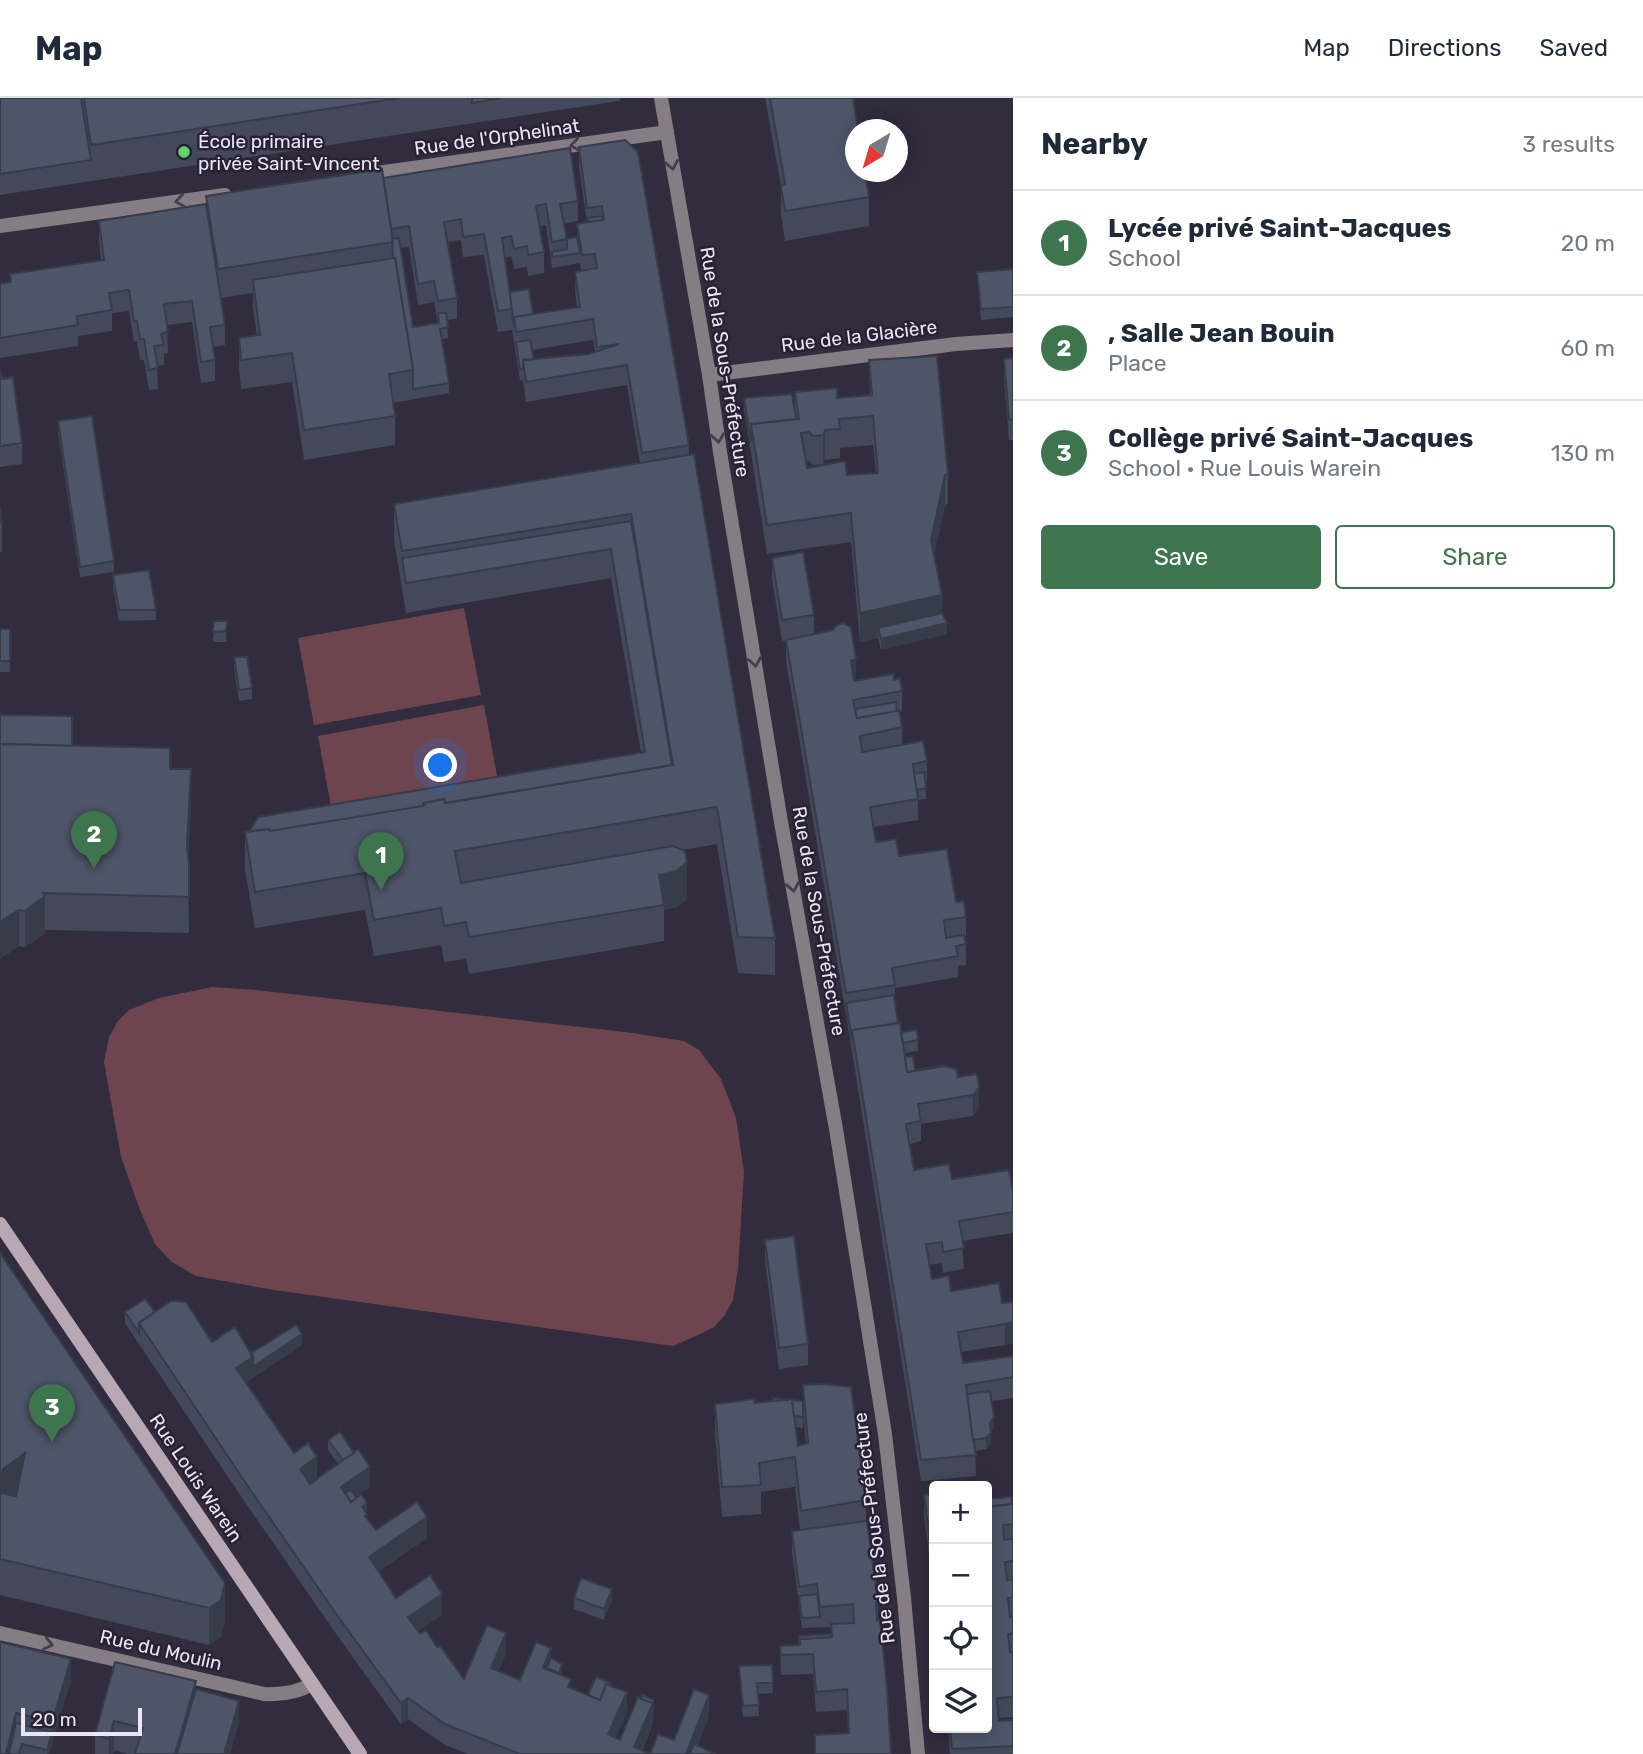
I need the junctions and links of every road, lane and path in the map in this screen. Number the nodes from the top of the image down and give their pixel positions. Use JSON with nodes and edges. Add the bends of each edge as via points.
{"nodes":[{"id":1,"x":661,"y":98,"type":"edge"},
{"id":2,"x":667,"y":132,"type":"junction"},
{"id":3,"x":353,"y":177,"type":"edge"},
{"id":4,"x":245,"y":192,"type":"edge"},
{"id":5,"x":0,"y":226,"type":"edge"},
{"id":6,"x":1013,"y":340,"type":"edge"},
{"id":7,"x":709,"y":375,"type":"junction"},
{"id":8,"x":0,"y":1224,"type":"edge"},
{"id":9,"x":0,"y":1633,"type":"edge"},
{"id":10,"x":312,"y":1684,"type":"junction"},
{"id":11,"x":360,"y":1754,"type":"edge"},
{"id":12,"x":918,"y":1754,"type":"edge"}],
"edges":[{"from":1,"to":2,"type":"street","name":"Rue de la Sous-Préfecture"},
{"from":2,"to":3,"type":"street","name":"Rue de l'Orphelinat","one_way":true},
{"from":2,"to":7,"type":"street","name":"Rue de la Sous-Préfecture","one_way":true},
{"from":4,"to":5,"type":"street","one_way":true},
{"from":6,"to":7,"type":"street","name":"Rue de la Glacière"},
{"from":7,"to":12,"type":"street","name":"Rue de la Sous-Préfecture","one_way":true,"via":[[884,1434]]},
{"from":8,"to":10,"type":"main road","name":"Rue Louis Warein"},
{"from":9,"to":10,"type":"street","name":"Rue du Moulin","one_way":true,"via":[[264,1694],[287,1694]]},
{"from":10,"to":11,"type":"main road","name":"Rue Louis Warein"}]}
